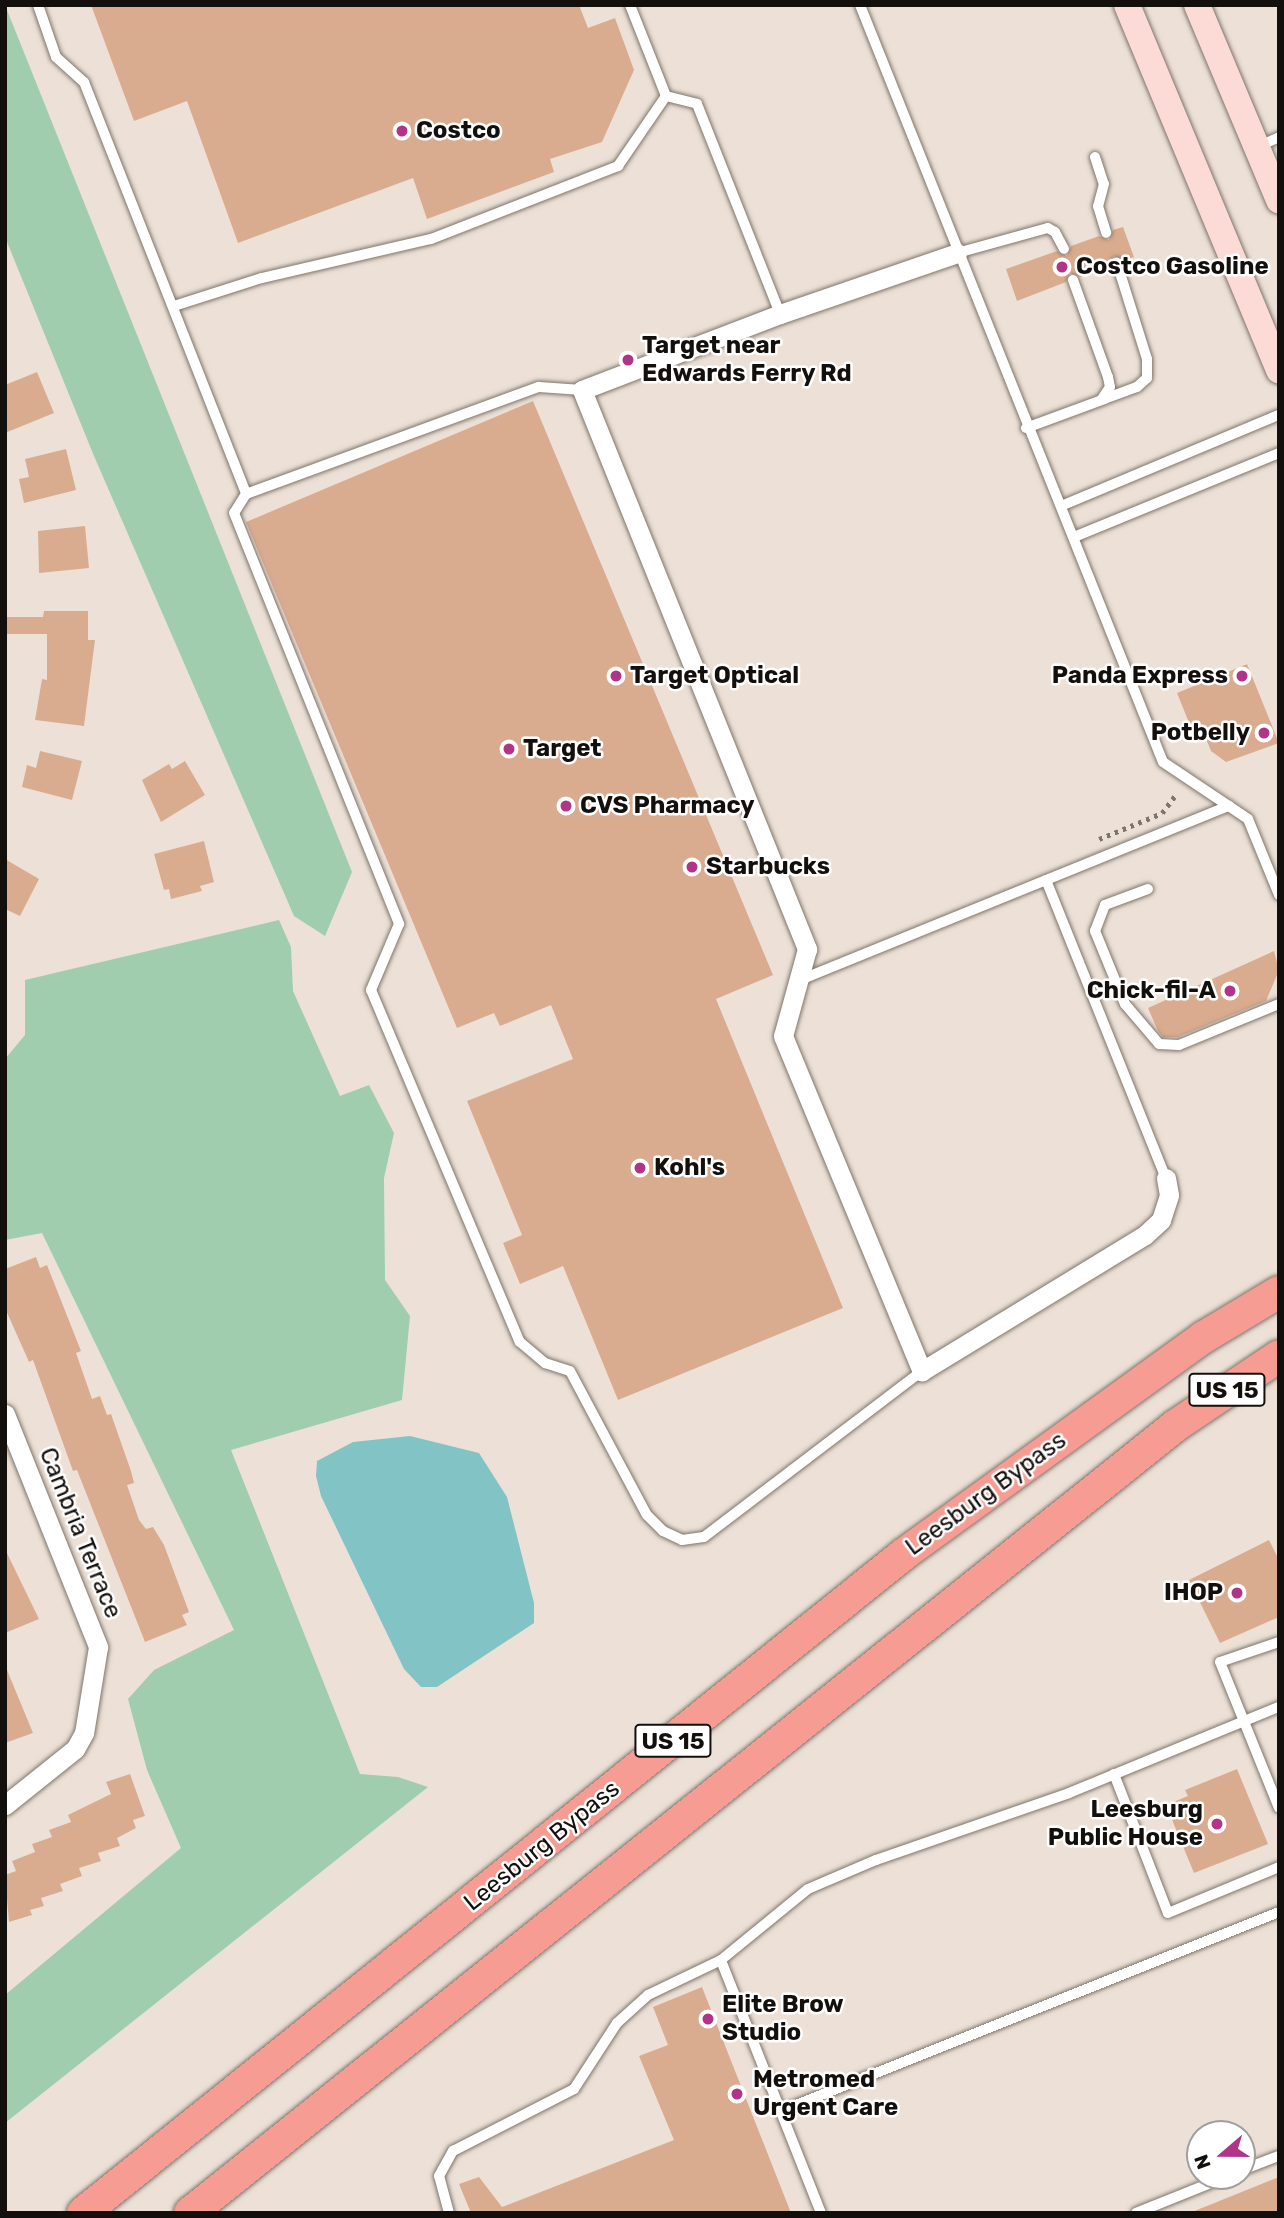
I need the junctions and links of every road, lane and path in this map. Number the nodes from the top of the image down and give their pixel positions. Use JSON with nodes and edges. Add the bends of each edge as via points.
{"nodes":[{"id":1,"x":37,"y":5,"type":"edge"},
{"id":2,"x":630,"y":5,"type":"edge"},
{"id":3,"x":860,"y":5,"type":"edge"},
{"id":4,"x":1127,"y":5,"type":"edge"},
{"id":5,"x":1198,"y":5,"type":"edge"},
{"id":6,"x":666,"y":96,"type":"junction"},
{"id":7,"x":1268,"y":142,"type":"edge"},
{"id":8,"x":1095,"y":157,"type":"dead end"},
{"id":9,"x":1279,"y":200,"type":"edge"},
{"id":10,"x":1106,"y":233,"type":"dead end"},
{"id":11,"x":1064,"y":249,"type":"dead end"},
{"id":12,"x":957,"y":253,"type":"junction"},
{"id":13,"x":1117,"y":263,"type":"dead end"},
{"id":14,"x":1073,"y":280,"type":"dead end"},
{"id":15,"x":174,"y":306,"type":"junction"},
{"id":16,"x":780,"y":314,"type":"junction"},
{"id":17,"x":1279,"y":371,"type":"edge"},
{"id":18,"x":582,"y":390,"type":"junction"},
{"id":19,"x":1101,"y":400,"type":"junction"},
{"id":20,"x":1279,"y":415,"type":"edge"},
{"id":21,"x":1026,"y":428,"type":"junction"},
{"id":22,"x":1279,"y":453,"type":"edge"},
{"id":23,"x":246,"y":494,"type":"junction"},
{"id":24,"x":1061,"y":506,"type":"junction"},
{"id":25,"x":1074,"y":537,"type":"junction"},
{"id":26,"x":1229,"y":806,"type":"junction"},
{"id":27,"x":1046,"y":880,"type":"junction"},
{"id":28,"x":1148,"y":889,"type":"dead end"},
{"id":29,"x":1279,"y":895,"type":"edge"},
{"id":30,"x":799,"y":981,"type":"junction"},
{"id":31,"x":1279,"y":1004,"type":"edge"},
{"id":32,"x":1166,"y":1178,"type":"joint"},
{"id":33,"x":1279,"y":1292,"type":"edge"},
{"id":34,"x":1279,"y":1356,"type":"edge"},
{"id":35,"x":922,"y":1371,"type":"junction"},
{"id":36,"x":5,"y":1414,"type":"edge"},
{"id":37,"x":1279,"y":1642,"type":"edge"},
{"id":38,"x":1279,"y":1707,"type":"edge"},
{"id":39,"x":1243,"y":1721,"type":"junction"},
{"id":40,"x":1114,"y":1773,"type":"junction"},
{"id":41,"x":5,"y":1805,"type":"edge"},
{"id":42,"x":1279,"y":1808,"type":"edge"},
{"id":43,"x":1279,"y":1867,"type":"edge"},
{"id":44,"x":1279,"y":1912,"type":"edge"},
{"id":45,"x":721,"y":1960,"type":"junction"},
{"id":46,"x":781,"y":2111,"type":"junction"},
{"id":47,"x":1279,"y":2156,"type":"edge"},
{"id":48,"x":1256,"y":2165,"type":"edge"},
{"id":49,"x":1193,"y":2190,"type":"edge"},
{"id":50,"x":83,"y":2213,"type":"edge"},
{"id":51,"x":190,"y":2213,"type":"edge"},
{"id":52,"x":449,"y":2213,"type":"edge"},
{"id":53,"x":821,"y":2213,"type":"edge"},
{"id":54,"x":1136,"y":2213,"type":"edge"}],
"edges":[{"from":1,"to":15,"type":"lane","via":[[56,57],[84,82]]},
{"from":2,"to":6,"type":"lane"},
{"from":3,"to":12,"type":"lane"},
{"from":4,"to":17,"type":"main road"},
{"from":5,"to":7,"type":"main road"},
{"from":6,"to":15,"type":"lane","via":[[618,166],[431,239],[262,278]]},
{"from":6,"to":16,"type":"lane","via":[[697,104]]},
{"from":7,"to":9,"type":"main road"},
{"from":8,"to":10,"type":"lane","via":[[1104,184],[1098,206]]},
{"from":11,"to":12,"type":"lane","via":[[1048,228]]},
{"from":12,"to":16,"type":"street"},
{"from":12,"to":21,"type":"lane"},
{"from":13,"to":19,"type":"lane","via":[[1148,368],[1144,383]]},
{"from":14,"to":19,"type":"lane","via":[[1108,377],[1110,387]]},
{"from":15,"to":23,"type":"lane"},
{"from":16,"to":18,"type":"street"},
{"from":18,"to":23,"type":"lane","via":[[539,387]]},
{"from":18,"to":30,"type":"street","via":[[807,949]]},
{"from":19,"to":21,"type":"lane"},
{"from":20,"to":24,"type":"lane"},
{"from":21,"to":24,"type":"lane"},
{"from":22,"to":25,"type":"lane"},
{"from":23,"to":35,"type":"lane","via":[[234,513],[399,924],[370,990],[520,1342],[545,1363],[570,1371],[647,1515],[663,1531],[682,1540],[704,1537]]},
{"from":24,"to":25,"type":"lane"},
{"from":25,"to":26,"type":"lane","via":[[1163,762]]},
{"from":26,"to":27,"type":"lane"},
{"from":26,"to":29,"type":"lane","via":[[1248,819]]},
{"from":27,"to":30,"type":"lane"},
{"from":27,"to":32,"type":"lane"},
{"from":28,"to":31,"type":"lane","via":[[1105,905],[1096,931],[1125,1004],[1159,1044],[1179,1045]]},
{"from":30,"to":35,"type":"street","via":[[783,1036]]},
{"from":32,"to":35,"type":"street","via":[[1169,1195],[1161,1220],[1145,1234]]},
{"from":33,"to":50,"type":"highway","name":"Leesburg Bypass","number":"US 15","via":[[1204,1337],[904,1554]]},
{"from":34,"to":51,"type":"highway","number":"US 15","via":[[1153,1443]]},
{"from":36,"to":41,"type":"street","name":"Cambria Terrace","via":[[98,1647],[84,1733],[75,1749]]},
{"from":37,"to":39,"type":"lane","via":[[1220,1662]]},
{"from":38,"to":39,"type":"lane"},
{"from":39,"to":40,"type":"lane"},
{"from":39,"to":42,"type":"lane"},
{"from":40,"to":43,"type":"lane","via":[[1168,1913]]},
{"from":40,"to":45,"type":"lane","via":[[808,1889]]},
{"from":44,"to":46,"type":"lane"},
{"from":45,"to":46,"type":"lane"},
{"from":45,"to":52,"type":"lane","via":[[648,1994],[617,2023],[574,2090],[492,2127],[453,2151],[439,2176]]},
{"from":46,"to":53,"type":"lane"},
{"from":47,"to":48,"type":"lane"},
{"from":49,"to":54,"type":"lane"}]}
